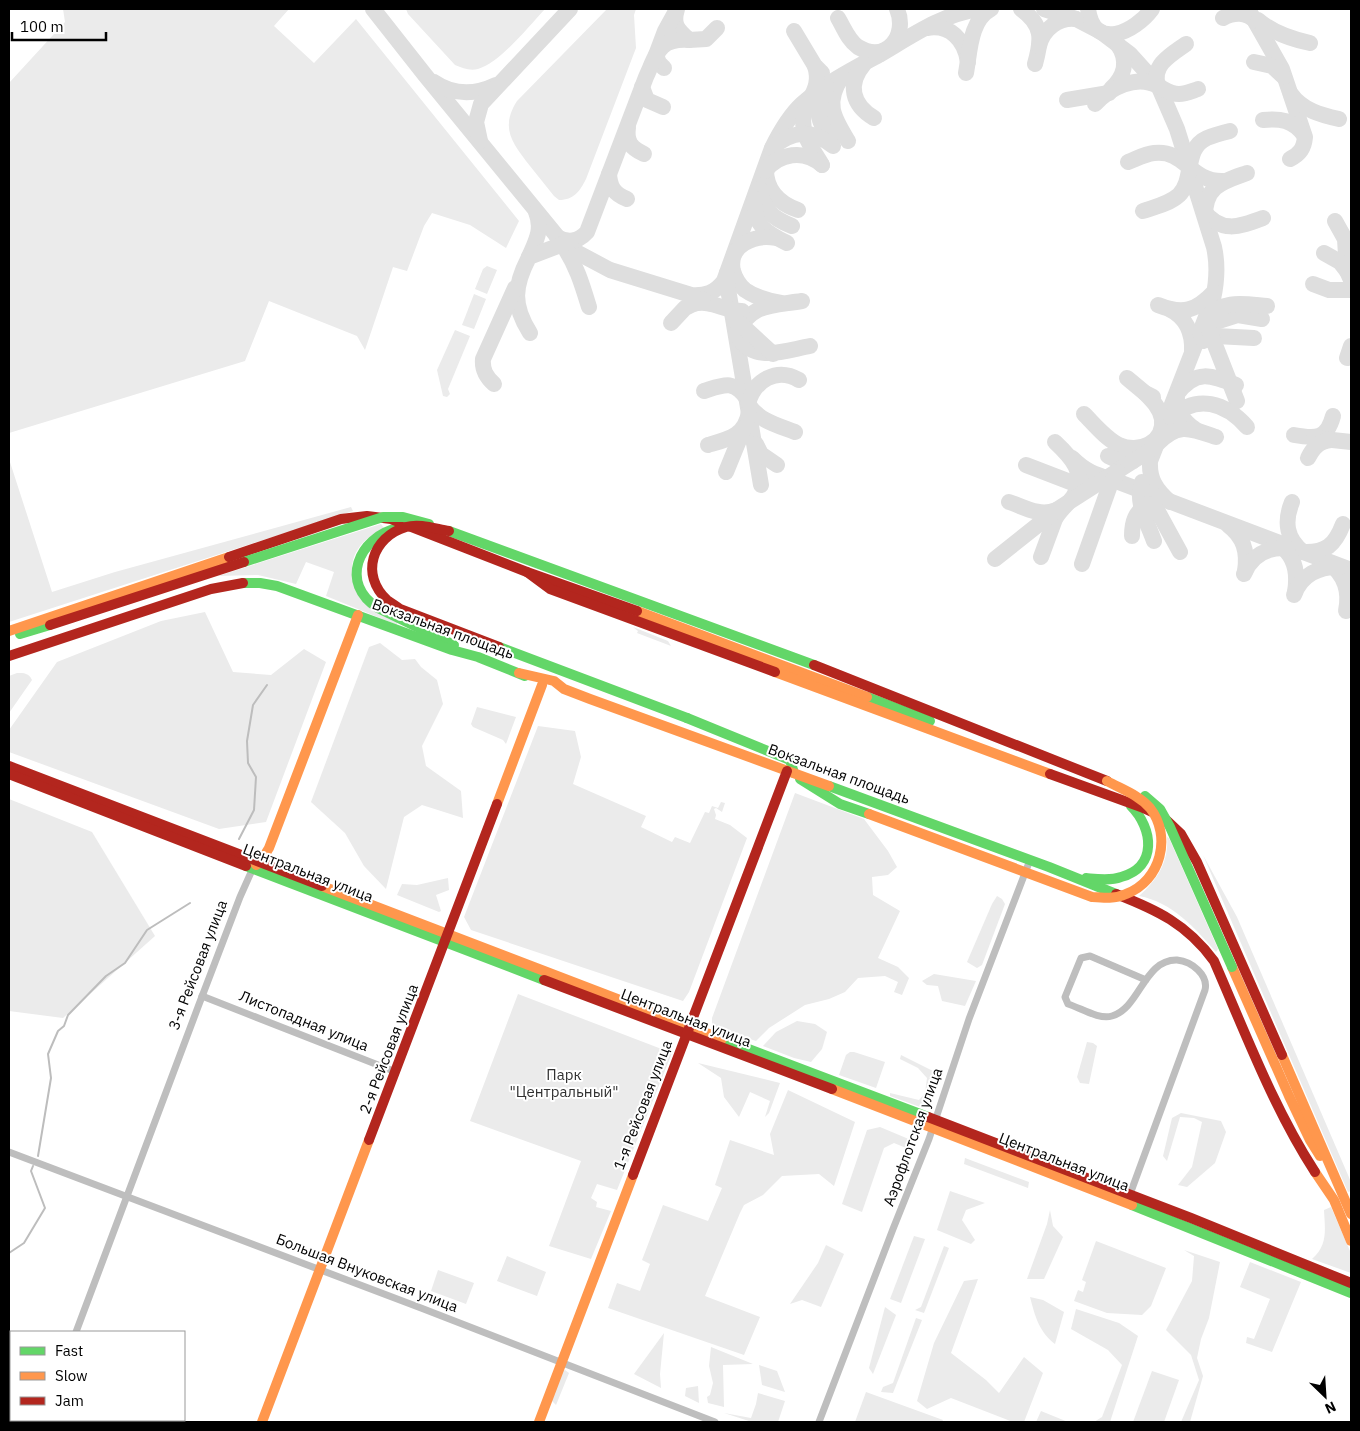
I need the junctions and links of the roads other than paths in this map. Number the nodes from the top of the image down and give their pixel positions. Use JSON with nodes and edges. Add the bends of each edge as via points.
{"nodes":[{"id":1,"x":412,"y":526,"type":"junction"},
{"id":2,"x":449,"y":531,"type":"junction"},
{"id":3,"x":527,"y":572,"type":"junction"},
{"id":4,"x":358,"y":615,"type":"junction"},
{"id":5,"x":674,"y":625,"type":"junction"},
{"id":6,"x":661,"y":630,"type":"junction"},
{"id":7,"x":9,"y":631,"type":"edge"},
{"id":8,"x":9,"y":638,"type":"edge"},
{"id":9,"x":9,"y":656,"type":"edge"},
{"id":10,"x":478,"y":657,"type":"junction"},
{"id":11,"x":519,"y":672,"type":"junction"},
{"id":12,"x":816,"y":679,"type":"junction"},
{"id":13,"x":803,"y":682,"type":"junction"},
{"id":14,"x":542,"y":685,"type":"junction"},
{"id":15,"x":564,"y":689,"type":"junction"},
{"id":16,"x":1001,"y":755,"type":"junction"},
{"id":17,"x":9,"y":766,"type":"edge"},
{"id":18,"x":790,"y":772,"type":"junction"},
{"id":19,"x":9,"y":774,"type":"edge"},
{"id":20,"x":1107,"y":781,"type":"junction"},
{"id":21,"x":1112,"y":796,"type":"junction"},
{"id":22,"x":1030,"y":860,"type":"junction"},
{"id":23,"x":257,"y":865,"type":"junction"},
{"id":24,"x":1078,"y":878,"type":"junction"},
{"id":25,"x":447,"y":937,"type":"junction"},
{"id":26,"x":1146,"y":980,"type":"junction"},
{"id":27,"x":202,"y":996,"type":"junction"},
{"id":28,"x":688,"y":1030,"type":"junction"},
{"id":29,"x":396,"y":1072,"type":"junction"},
{"id":30,"x":934,"y":1124,"type":"junction"},
{"id":31,"x":9,"y":1152,"type":"edge"},
{"id":32,"x":1339,"y":1186,"type":"junction"},
{"id":33,"x":126,"y":1196,"type":"junction"},
{"id":34,"x":1128,"y":1199,"type":"junction"},
{"id":35,"x":1351,"y":1214,"type":"edge"},
{"id":36,"x":1351,"y":1240,"type":"edge"},
{"id":37,"x":320,"y":1270,"type":"junction"},
{"id":38,"x":1351,"y":1283,"type":"edge"},
{"id":39,"x":1351,"y":1292,"type":"edge"},
{"id":40,"x":76,"y":1331,"type":"edge"},
{"id":41,"x":561,"y":1363,"type":"junction"},
{"id":42,"x":262,"y":1422,"type":"edge"},
{"id":43,"x":539,"y":1422,"type":"edge"},
{"id":44,"x":715,"y":1422,"type":"edge"},
{"id":45,"x":819,"y":1422,"type":"edge"}],
"edges":[{"from":1,"to":3,"type":"main road"},
{"from":1,"to":7,"type":"main road","via":[[391,518],[373,516],[342,519]]},
{"from":1,"to":10,"type":"main road","via":[[385,532],[369,542],[358,568],[362,590],[372,604]]},
{"from":2,"to":8,"type":"main road","bridge":true,"via":[[413,518],[384,517]]},
{"from":2,"to":18,"type":"main road","bridge":true,"via":[[408,526],[390,533],[374,556],[373,576],[380,594],[400,609],[790,760]]},
{"from":2,"to":20,"type":"main road","via":[[822,668]]},
{"from":3,"to":5,"type":"main road"},
{"from":3,"to":6,"type":"main road","via":[[550,589]]},
{"from":4,"to":9,"type":"main road","name":"Вокзальная площадь","via":[[271,584],[244,582],[179,599]]},
{"from":4,"to":10,"type":"main road","name":"Вокзальная площадь"},
{"from":4,"to":23,"type":"main road","name":"3-я Рейсовая улица","via":[[267,853]]},
{"from":5,"to":6,"type":"main road"},
{"from":5,"to":12,"type":"main road"},
{"from":6,"to":13,"type":"main road"},
{"from":10,"to":11,"type":"main road","name":"Вокзальная площадь"},
{"from":11,"to":14,"type":"main road","name":"Вокзальная площадь"},
{"from":11,"to":15,"type":"main road","name":"Вокзальная площадь","via":[[554,681]]},
{"from":12,"to":13,"type":"main road"},
{"from":12,"to":16,"type":"main road","via":[[983,741]]},
{"from":13,"to":16,"type":"main road"},
{"from":14,"to":15,"type":"main road","name":"Вокзальная площадь"},
{"from":14,"to":25,"type":"main road","name":"2-я Рейсовая улица"},
{"from":15,"to":18,"type":"main road","name":"Вокзальная площадь"},
{"from":16,"to":21,"type":"main road"},
{"from":17,"to":23,"type":"main road","name":"Центральная улица"},
{"from":18,"to":20,"type":"main road","bridge":true,"via":[[840,804],[1104,899],[1134,892],[1152,876],[1159,861],[1162,839],[1149,807]]},
{"from":18,"to":22,"type":"main road","name":"Вокзальная площадь"},
{"from":18,"to":28,"type":"main road","name":"1-я Рейсовая улица"},
{"from":19,"to":23,"type":"main road","name":"Центральная улица"},
{"from":20,"to":32,"type":"main road","bridge":true,"via":[[1139,793],[1162,812],[1310,1140]]},
{"from":21,"to":24,"type":"main road","via":[[1132,807],[1145,823],[1149,840],[1145,858],[1135,870],[1120,878]]},
{"from":21,"to":32,"type":"main road","via":[[1164,817],[1179,830],[1188,844]]},
{"from":22,"to":24,"type":"main road","name":"Вокзальная площадь"},
{"from":22,"to":30,"type":"street","name":"Аэрофлотская улица","via":[[969,1019]]},
{"from":23,"to":25,"type":"main road","name":"Центральная улица"},
{"from":23,"to":27,"type":"street","name":"3-я Рейсовая улица","via":[[240,897]]},
{"from":24,"to":36,"type":"main road","name":"Вокзальная площадь","via":[[1163,914],[1186,930],[1210,954],[1283,1116],[1334,1200]]},
{"from":25,"to":28,"type":"main road","name":"Центральная улица"},
{"from":25,"to":29,"type":"main road","name":"2-я Рейсовая улица"},
{"from":26,"to":26,"type":"street","via":[[1125,1009],[1110,1016],[1068,1004],[1065,997],[1084,956]]},
{"from":26,"to":34,"type":"street","via":[[1161,966],[1179,960],[1196,968],[1206,985]]},
{"from":27,"to":29,"type":"street","name":"Листопадная улица"},
{"from":27,"to":33,"type":"street","name":"3-я Рейсовая улица"},
{"from":28,"to":30,"type":"main road","name":"Центральная улица"},
{"from":28,"to":41,"type":"main road","name":"1-я Рейсовая улица"},
{"from":29,"to":37,"type":"main road","name":"2-я Рейсовая улица"},
{"from":30,"to":34,"type":"main road","name":"Центральная улица"},
{"from":30,"to":45,"type":"street","name":"Аэрофлотская улица"},
{"from":31,"to":33,"type":"street","name":"Большая Внуковская улица"},
{"from":32,"to":35,"type":"main road"},
{"from":33,"to":37,"type":"street","name":"Большая Внуковская улица"},
{"from":33,"to":40,"type":"street","name":"3-я Рейсовая улица"},
{"from":34,"to":38,"type":"main road","name":"Центральная улица"},
{"from":34,"to":39,"type":"main road","name":"Центральная улица"},
{"from":37,"to":41,"type":"street","name":"Большая Внуковская улица"},
{"from":37,"to":42,"type":"main road","name":"2-я Рейсовая улица"},
{"from":41,"to":43,"type":"main road","name":"1-я Рейсовая улица"},
{"from":41,"to":44,"type":"street","name":"Большая Внуковская улица"}]}
